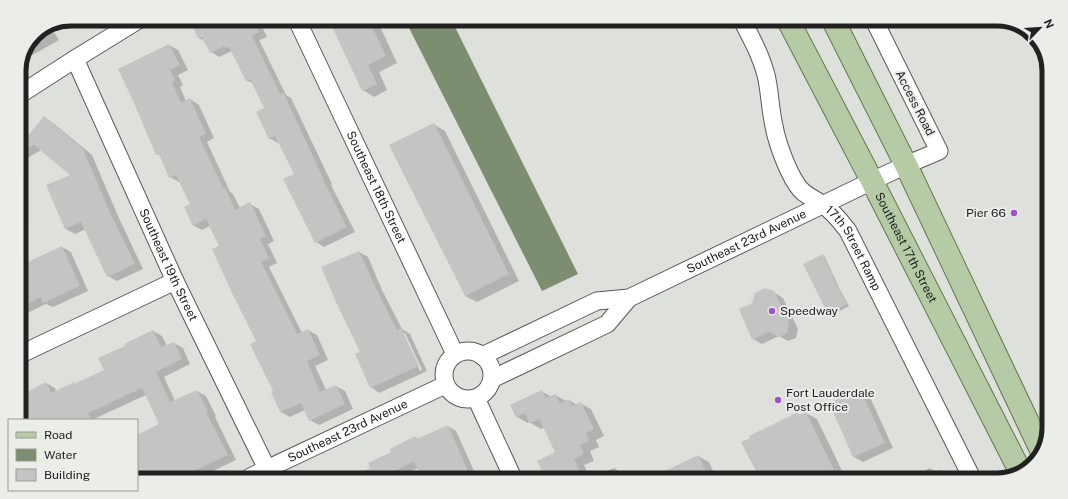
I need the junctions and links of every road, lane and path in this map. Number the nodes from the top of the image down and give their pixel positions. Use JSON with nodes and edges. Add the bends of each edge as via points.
{"nodes":[{"id":1,"x":129,"y":26,"type":"edge"},
{"id":2,"x":300,"y":26,"type":"edge"},
{"id":3,"x":745,"y":26,"type":"edge"},
{"id":4,"x":791,"y":26,"type":"edge"},
{"id":5,"x":836,"y":26,"type":"edge"},
{"id":6,"x":877,"y":26,"type":"edge"},
{"id":7,"x":75,"y":59,"type":"junction"},
{"id":8,"x":26,"y":90,"type":"edge"},
{"id":9,"x":906,"y":164,"type":"junction"},
{"id":10,"x":872,"y":181,"type":"junction"},
{"id":11,"x":824,"y":205,"type":"junction"},
{"id":12,"x":175,"y":281,"type":"junction"},
{"id":13,"x":629,"y":298,"type":"junction"},
{"id":14,"x":26,"y":352,"type":"edge"},
{"id":15,"x":455,"y":354,"type":"junction"},
{"id":16,"x":482,"y":356,"type":"junction"},
{"id":17,"x":492,"y":379,"type":"junction"},
{"id":18,"x":445,"y":385,"type":"junction"},
{"id":19,"x":476,"y":398,"type":"junction"},
{"id":20,"x":1039,"y":445,"type":"edge"},
{"id":21,"x":1018,"y":467,"type":"edge"},
{"id":22,"x":267,"y":469,"type":"junction"},
{"id":23,"x":258,"y":473,"type":"edge"},
{"id":24,"x":511,"y":473,"type":"edge"},
{"id":25,"x":969,"y":473,"type":"edge"}],
"edges":[{"from":1,"to":7,"type":"street"},
{"from":2,"to":15,"type":"street","name":"Southeast 18th Street"},
{"from":3,"to":11,"type":"street","name":"17th Street Ramp","via":[[762,60],[773,125],[791,176],[809,197]]},
{"from":4,"to":10,"type":"main road","name":"Southeast 17th Street"},
{"from":5,"to":9,"type":"main road"},
{"from":6,"to":9,"type":"street","name":"Access Road","via":[[940,151]]},
{"from":7,"to":8,"type":"street"},
{"from":7,"to":12,"type":"street","name":"Southeast 19th Street"},
{"from":9,"to":10,"type":"street","name":"Southeast 23rd Avenue"},
{"from":9,"to":20,"type":"main road"},
{"from":10,"to":11,"type":"street","name":"Southeast 23rd Avenue"},
{"from":10,"to":21,"type":"main road","name":"Southeast 17th Street"},
{"from":11,"to":13,"type":"street","name":"Southeast 23rd Avenue"},
{"from":11,"to":25,"type":"street","name":"17th Street Ramp","via":[[848,231]]},
{"from":12,"to":14,"type":"street"},
{"from":12,"to":22,"type":"street","name":"Southeast 19th Street"},
{"from":13,"to":16,"type":"street","name":"Southeast 23rd Avenue","via":[[597,301]]},
{"from":13,"to":17,"type":"street","name":"Southeast 23rd Avenue","via":[[607,324]]},
{"from":15,"to":16,"type":"street","via":[[469,351]]},
{"from":15,"to":18,"type":"street","via":[[449,359],[444,371]]},
{"from":16,"to":17,"type":"street","via":[[490,366]]},
{"from":17,"to":19,"type":"street","via":[[487,391]]},
{"from":18,"to":19,"type":"street","via":[[455,396],[462,399]]},
{"from":18,"to":22,"type":"street","name":"Southeast 23rd Avenue"},
{"from":19,"to":24,"type":"street"},
{"from":22,"to":23,"type":"street","name":"Southeast 23rd Avenue"}]}
